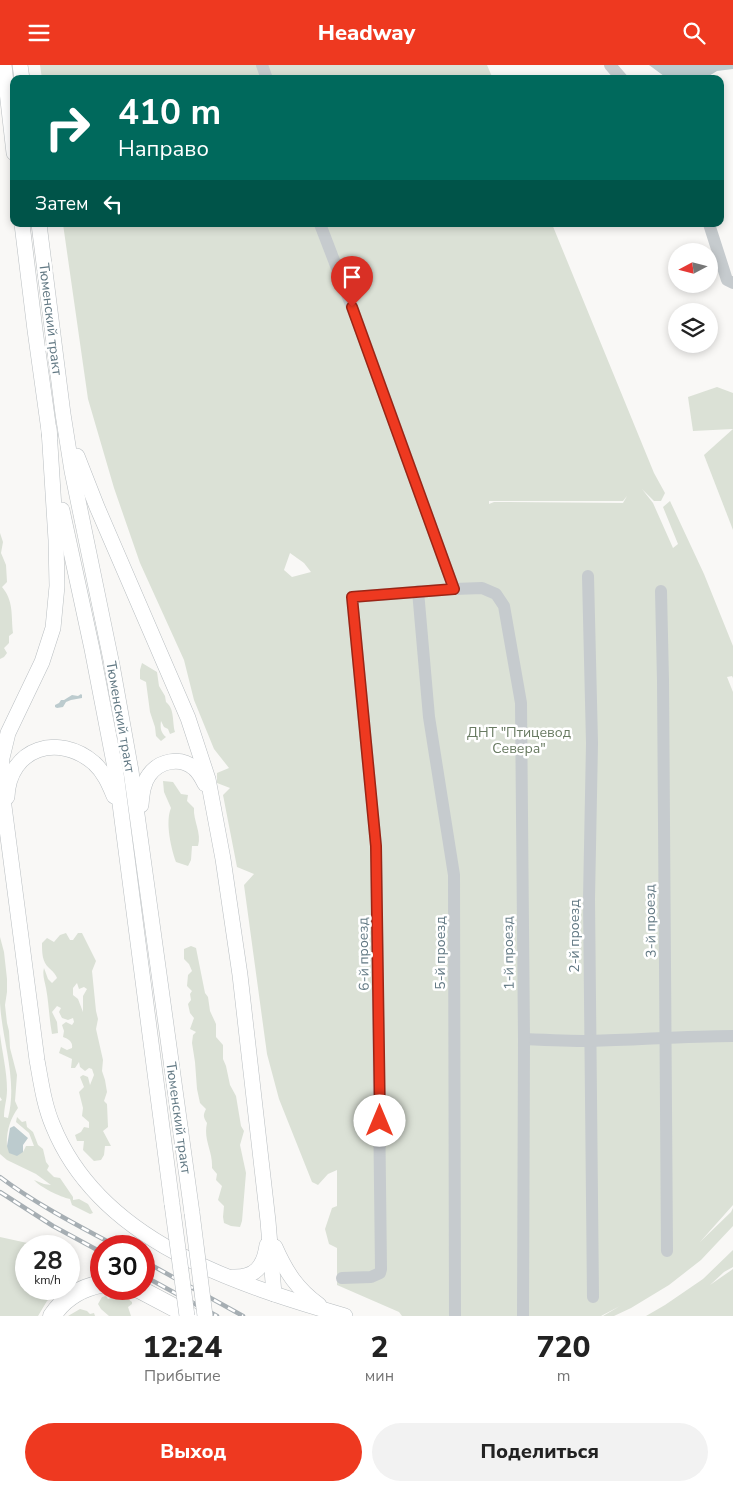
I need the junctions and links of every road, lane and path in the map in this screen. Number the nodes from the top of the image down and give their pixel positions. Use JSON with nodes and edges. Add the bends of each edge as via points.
{"nodes":[{"id":1,"x":4,"y":65,"type":"edge"},
{"id":2,"x":610,"y":65,"type":"edge"},
{"id":3,"x":619,"y":75,"type":"edge"},
{"id":4,"x":10,"y":118,"type":"edge"},
{"id":5,"x":22,"y":227,"type":"edge"},
{"id":6,"x":39,"y":227,"type":"edge"},
{"id":7,"x":321,"y":227,"type":"edge"},
{"id":8,"x":710,"y":227,"type":"edge"},
{"id":9,"x":733,"y":283,"type":"edge"},
{"id":10,"x":63,"y":414,"type":"junction"},
{"id":11,"x":49,"y":429,"type":"junction"},
{"id":12,"x":588,"y":576,"type":"dead end"},
{"id":13,"x":454,"y":589,"type":"junction"},
{"id":14,"x":418,"y":591,"type":"junction"},
{"id":15,"x":661,"y":591,"type":"dead end"},
{"id":16,"x":214,"y":806,"type":"junction"},
{"id":17,"x":140,"y":823,"type":"junction"},
{"id":18,"x":123,"y":826,"type":"junction"},
{"id":19,"x":6,"y":829,"type":"junction"},
{"id":20,"x":733,"y":1036,"type":"edge"},
{"id":21,"x":666,"y":1038,"type":"junction"},
{"id":22,"x":524,"y":1039,"type":"junction"},
{"id":23,"x":590,"y":1041,"type":"junction"},
{"id":24,"x":268,"y":1221,"type":"junction"},
{"id":25,"x":667,"y":1251,"type":"dead end"},
{"id":26,"x":226,"y":1277,"type":"junction"},
{"id":27,"x":342,"y":1278,"type":"dead end"},
{"id":28,"x":90,"y":1287,"type":"edge"},
{"id":29,"x":274,"y":1294,"type":"junction"},
{"id":30,"x":593,"y":1297,"type":"dead end"},
{"id":31,"x":155,"y":1298,"type":"edge"},
{"id":32,"x":325,"y":1310,"type":"junction"},
{"id":33,"x":52,"y":1316,"type":"edge"},
{"id":34,"x":188,"y":1316,"type":"edge"},
{"id":35,"x":205,"y":1316,"type":"edge"},
{"id":36,"x":345,"y":1316,"type":"edge"},
{"id":37,"x":455,"y":1316,"type":"edge"},
{"id":38,"x":523,"y":1316,"type":"edge"}],
"edges":[{"from":1,"to":4,"type":"main road"},
{"from":2,"to":3,"type":"street"},
{"from":5,"to":11,"type":"main road","name":"Тюменский тракт"},
{"from":6,"to":10,"type":"main road","name":"Тюменский тракт"},
{"from":7,"to":13,"type":"street"},
{"from":8,"to":9,"type":"street","via":[[726,280]]},
{"from":10,"to":16,"type":"main road","via":[[83,474],[188,718]]},
{"from":10,"to":17,"type":"main road","name":"Тюменский тракт"},
{"from":11,"to":18,"type":"main road","name":"Тюменский тракт","via":[[65,525],[105,712]]},
{"from":11,"to":19,"type":"main road","via":[[57,586],[53,628],[42,662],[8,733],[3,751],[1,783]]},
{"from":12,"to":23,"type":"street","name":"2-й проезд","via":[[592,743]]},
{"from":13,"to":14,"type":"street"},
{"from":13,"to":22,"type":"street","name":"1-й проезд","via":[[482,588],[496,594],[504,606],[521,703]]},
{"from":14,"to":27,"type":"street","name":"6-й проезд","via":[[352,597],[376,846],[381,1269],[371,1277]]},
{"from":14,"to":37,"type":"street","name":"5-й проезд","via":[[429,717],[454,875]]},
{"from":15,"to":21,"type":"street","name":"3-й проезд"},
{"from":16,"to":17,"type":"main road","via":[[206,785],[194,768],[186,763],[168,762],[154,769],[144,784]]},
{"from":16,"to":24,"type":"main road","via":[[240,975]]},
{"from":17,"to":35,"type":"main road","name":"Тюменский тракт","bridge":true},
{"from":18,"to":19,"type":"main road","via":[[109,783],[94,763],[74,751],[48,747],[32,752],[17,765],[8,789]]},
{"from":18,"to":34,"type":"main road","name":"Тюменский тракт","bridge":true},
{"from":19,"to":26,"type":"main road","via":[[36,1060],[52,1125],[82,1178],[110,1207],[146,1234]]},
{"from":20,"to":21,"type":"street"},
{"from":21,"to":23,"type":"street"},
{"from":21,"to":25,"type":"street","name":"3-й проезд"},
{"from":22,"to":23,"type":"street"},
{"from":22,"to":38,"type":"street","name":"1-й проезд"},
{"from":23,"to":30,"type":"street","name":"2-й проезд"},
{"from":24,"to":26,"type":"main road","via":[[267,1248],[257,1270],[240,1278]]},
{"from":24,"to":29,"type":"main road"},
{"from":24,"to":32,"type":"main road","via":[[285,1268],[302,1291]]},
{"from":26,"to":29,"type":"main road"},
{"from":28,"to":33,"type":"highway","via":[[68,1297]]},
{"from":29,"to":32,"type":"main road"},
{"from":31,"to":34,"type":"highway"},
{"from":32,"to":36,"type":"main road"}]}
